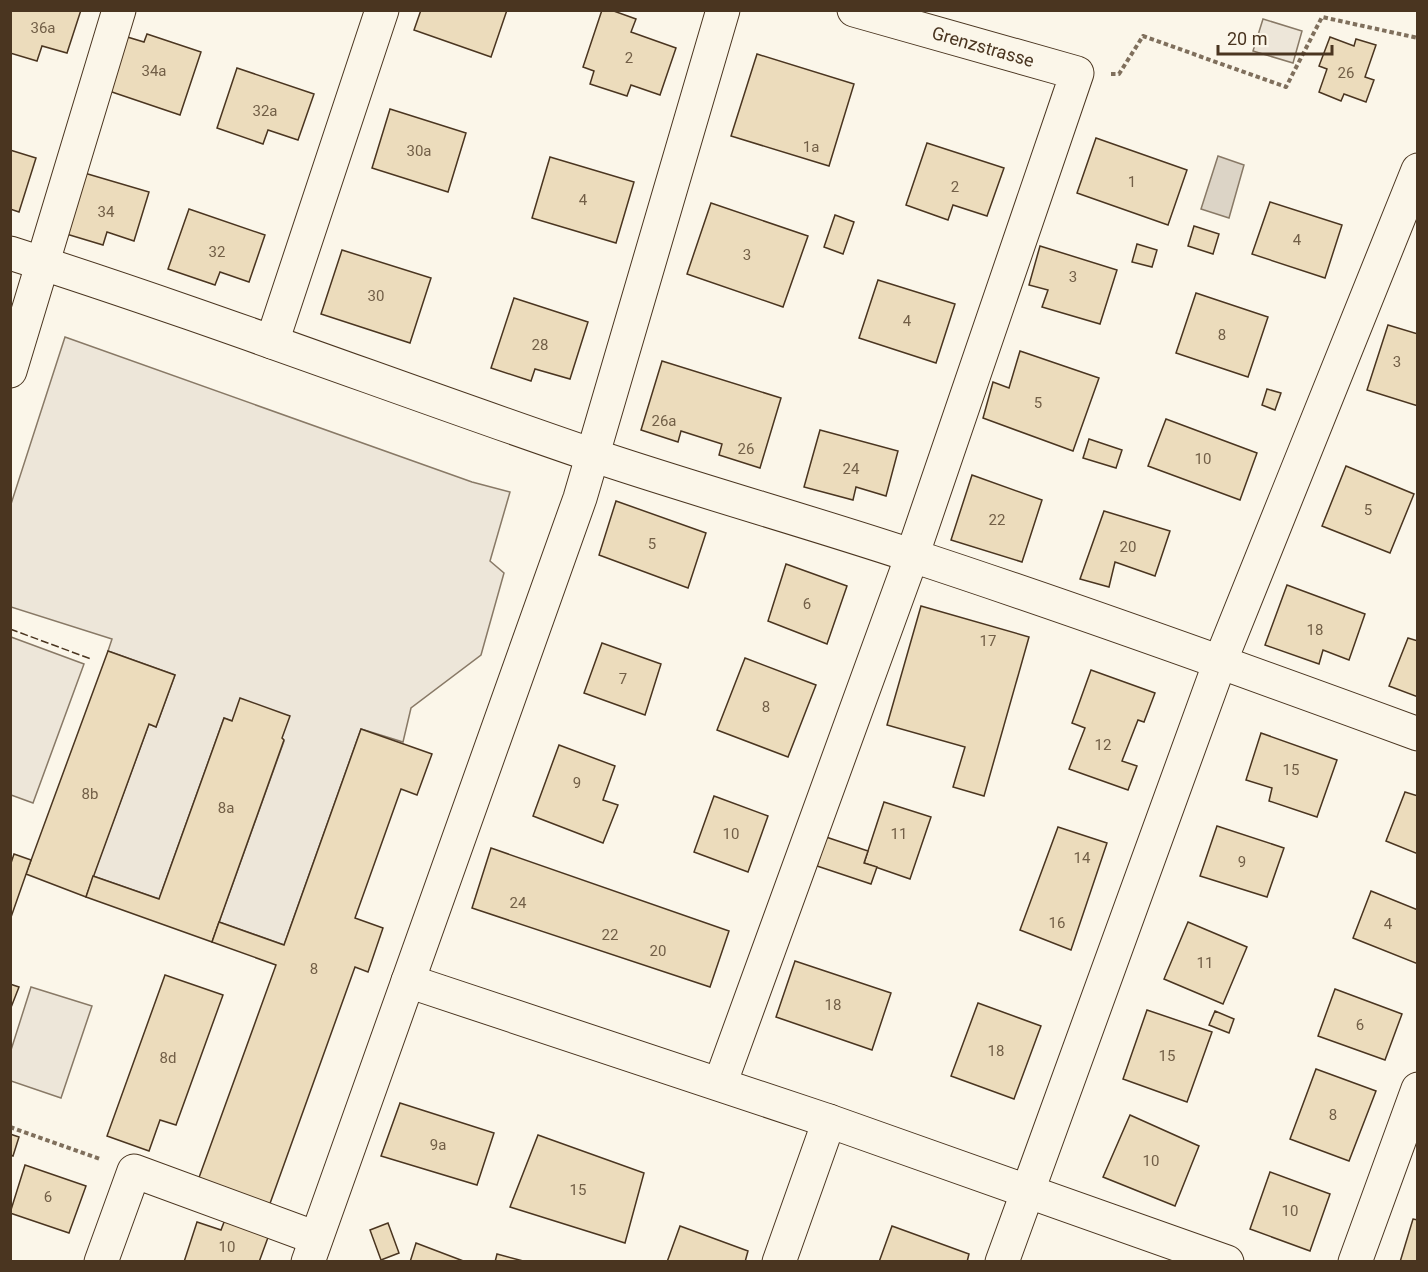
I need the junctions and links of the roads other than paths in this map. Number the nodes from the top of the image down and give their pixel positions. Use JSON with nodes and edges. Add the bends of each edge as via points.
{"nodes":[{"id":1,"x":119,"y":10,"type":"edge"},
{"id":2,"x":382,"y":10,"type":"edge"},
{"id":3,"x":723,"y":10,"type":"edge"},
{"id":4,"x":854,"y":10,"type":"edge"},
{"id":5,"x":1418,"y":170,"type":"edge"},
{"id":6,"x":10,"y":254,"type":"edge"},
{"id":7,"x":42,"y":264,"type":"junction"},
{"id":8,"x":272,"y":342,"type":"junction"},
{"id":9,"x":10,"y":371,"type":"edge"},
{"id":10,"x":594,"y":455,"type":"junction"},
{"id":11,"x":912,"y":556,"type":"junction"},
{"id":12,"x":1220,"y":662,"type":"junction"},
{"id":13,"x":1418,"y":734,"type":"edge"},
{"id":14,"x":408,"y":981,"type":"junction"},
{"id":15,"x":720,"y":1084,"type":"junction"},
{"id":16,"x":1418,"y":1089,"type":"edge"},
{"id":17,"x":829,"y":1121,"type":"junction"},
{"id":18,"x":1027,"y":1192,"type":"junction"},
{"id":19,"x":312,"y":1250,"type":"edge"},
{"id":20,"x":1226,"y":1261,"type":"edge"},
{"id":21,"x":101,"y":1262,"type":"edge"},
{"id":22,"x":779,"y":1262,"type":"edge"},
{"id":23,"x":1002,"y":1262,"type":"edge"},
{"id":24,"x":1354,"y":1262,"type":"edge"}],
"edges":[{"from":1,"to":7,"type":"street"},
{"from":2,"to":8,"type":"street"},
{"from":3,"to":10,"type":"street"},
{"from":4,"to":11,"type":"street","name":"Grenzstrasse","via":[[1077,73]]},
{"from":5,"to":12,"type":"street"},
{"from":6,"to":7,"type":"street"},
{"from":7,"to":8,"type":"street"},
{"from":7,"to":9,"type":"street"},
{"from":8,"to":10,"type":"street"},
{"from":10,"to":11,"type":"street"},
{"from":10,"to":14,"type":"street"},
{"from":11,"to":12,"type":"street"},
{"from":11,"to":15,"type":"street"},
{"from":12,"to":13,"type":"street"},
{"from":12,"to":18,"type":"street"},
{"from":14,"to":15,"type":"street"},
{"from":14,"to":19,"type":"street"},
{"from":15,"to":17,"type":"street"},
{"from":16,"to":24,"type":"street"},
{"from":17,"to":18,"type":"street"},
{"from":17,"to":22,"type":"street"},
{"from":18,"to":20,"type":"street"},
{"from":18,"to":23,"type":"street"},
{"from":19,"to":21,"type":"street","via":[[134,1171]]}]}
